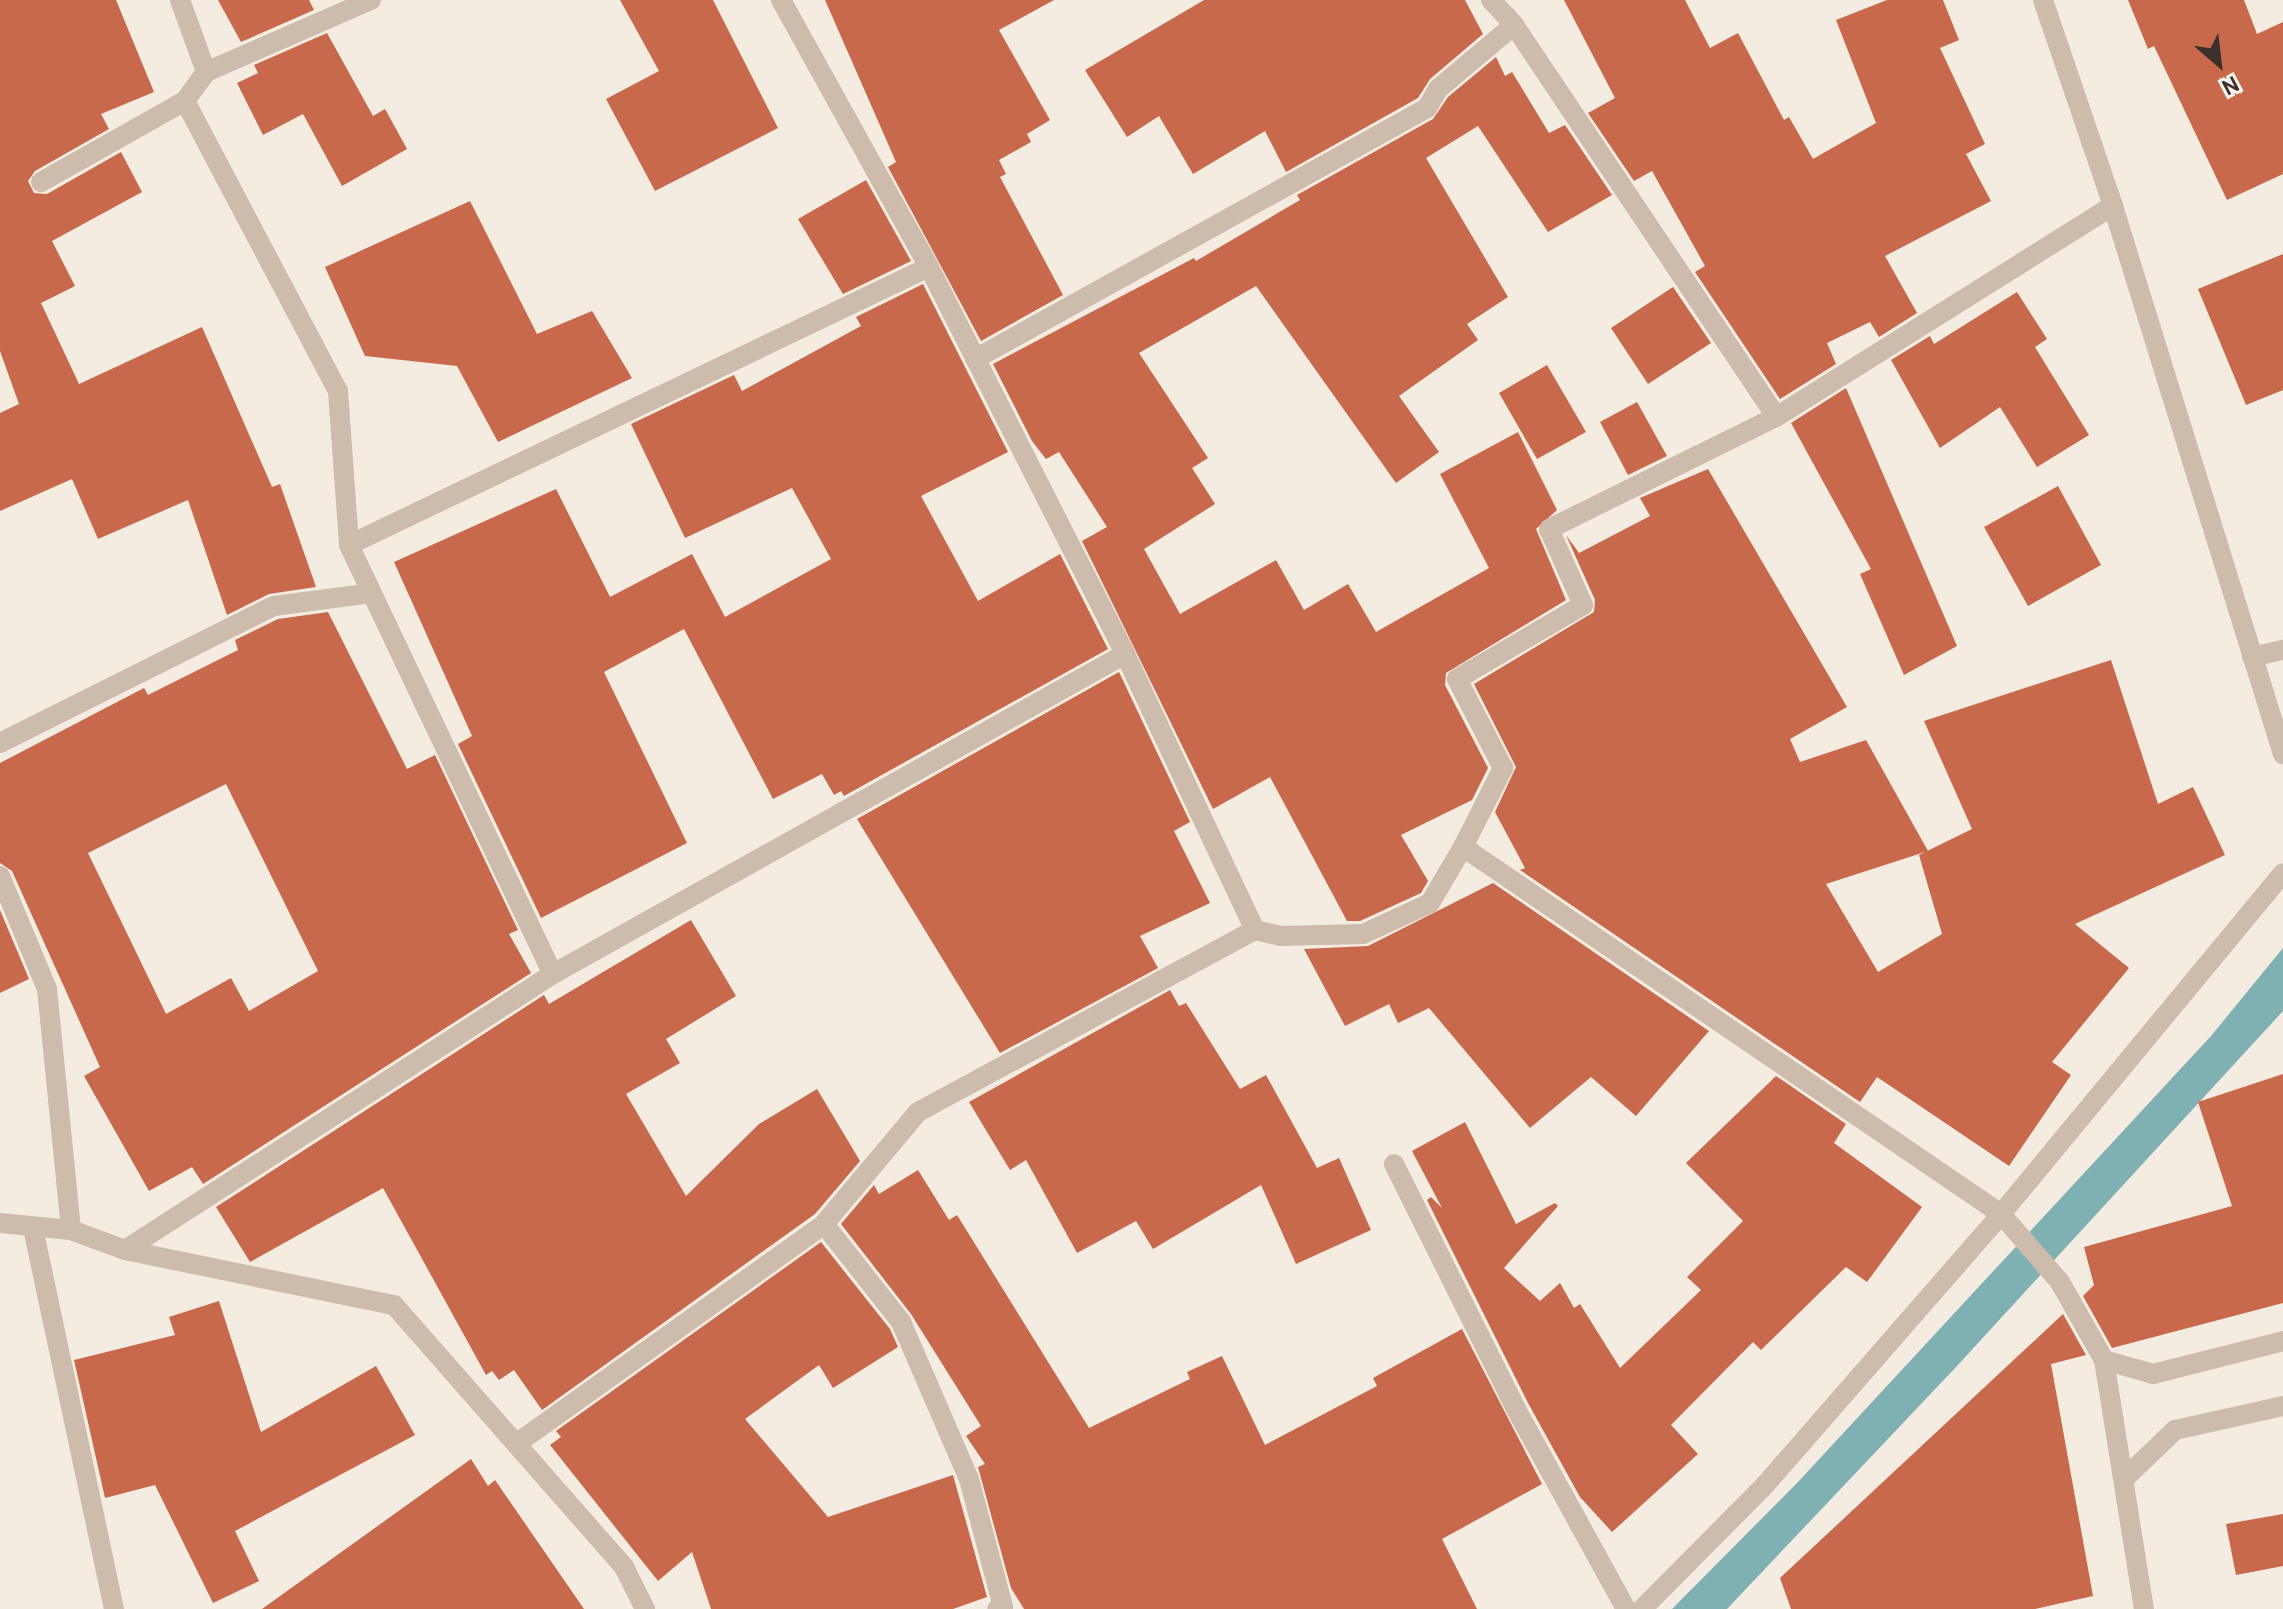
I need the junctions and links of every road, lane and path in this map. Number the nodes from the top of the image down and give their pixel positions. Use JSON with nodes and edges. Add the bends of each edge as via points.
{"nodes":[{"id":1,"x":180,"y":0,"type":"edge"},
{"id":2,"x":371,"y":0,"type":"edge"},
{"id":3,"x":781,"y":0,"type":"edge"},
{"id":4,"x":1491,"y":0,"type":"edge"},
{"id":5,"x":2043,"y":0,"type":"edge"},
{"id":6,"x":1514,"y":25,"type":"junction"},
{"id":7,"x":206,"y":72,"type":"junction"},
{"id":8,"x":185,"y":101,"type":"junction"},
{"id":9,"x":41,"y":182,"type":"dead end"},
{"id":10,"x":2113,"y":206,"type":"junction"},
{"id":11,"x":929,"y":267,"type":"junction"},
{"id":12,"x":975,"y":359,"type":"junction"},
{"id":13,"x":1776,"y":417,"type":"junction"},
{"id":14,"x":349,"y":545,"type":"junction"},
{"id":15,"x":371,"y":593,"type":"junction"},
{"id":16,"x":2283,"y":650,"type":"edge"},
{"id":17,"x":1125,"y":654,"type":"junction"},
{"id":18,"x":2252,"y":657,"type":"junction"},
{"id":19,"x":0,"y":743,"type":"edge"},
{"id":20,"x":2283,"y":754,"type":"edge"},
{"id":21,"x":1463,"y":847,"type":"junction"},
{"id":22,"x":2283,"y":873,"type":"edge"},
{"id":23,"x":0,"y":876,"type":"edge"},
{"id":24,"x":1255,"y":930,"type":"junction"},
{"id":25,"x":553,"y":974,"type":"junction"},
{"id":26,"x":1394,"y":1164,"type":"dead end"},
{"id":27,"x":2001,"y":1214,"type":"junction"},
{"id":28,"x":0,"y":1223,"type":"edge"},
{"id":29,"x":824,"y":1224,"type":"junction"},
{"id":30,"x":33,"y":1228,"type":"junction"},
{"id":31,"x":71,"y":1230,"type":"junction"},
{"id":32,"x":125,"y":1250,"type":"junction"},
{"id":33,"x":2283,"y":1341,"type":"edge"},
{"id":34,"x":2104,"y":1360,"type":"junction"},
{"id":35,"x":2283,"y":1406,"type":"edge"},
{"id":36,"x":516,"y":1444,"type":"junction"},
{"id":37,"x":2124,"y":1479,"type":"junction"},
{"id":38,"x":114,"y":1609,"type":"edge"},
{"id":39,"x":645,"y":1609,"type":"edge"},
{"id":40,"x":997,"y":1609,"type":"edge"},
{"id":41,"x":1626,"y":1609,"type":"edge"},
{"id":42,"x":1642,"y":1609,"type":"edge"},
{"id":43,"x":2144,"y":1609,"type":"edge"}],
"edges":[{"from":1,"to":7,"type":"street"},
{"from":2,"to":7,"type":"street"},
{"from":3,"to":11,"type":"street"},
{"from":4,"to":6,"type":"street"},
{"from":5,"to":10,"type":"street"},
{"from":6,"to":12,"type":"street","via":[[1438,89],[1427,108]]},
{"from":6,"to":13,"type":"street"},
{"from":7,"to":8,"type":"street"},
{"from":8,"to":9,"type":"street"},
{"from":8,"to":14,"type":"street","via":[[338,391]]},
{"from":10,"to":13,"type":"street"},
{"from":10,"to":18,"type":"street"},
{"from":11,"to":12,"type":"street"},
{"from":11,"to":14,"type":"street"},
{"from":12,"to":17,"type":"street"},
{"from":13,"to":21,"type":"street","via":[[1549,529],[1583,605],[1457,679],[1503,768]]},
{"from":14,"to":15,"type":"street"},
{"from":15,"to":19,"type":"street","via":[[274,606]]},
{"from":15,"to":25,"type":"street"},
{"from":16,"to":18,"type":"street"},
{"from":17,"to":24,"type":"street"},
{"from":17,"to":25,"type":"street"},
{"from":18,"to":20,"type":"street"},
{"from":21,"to":24,"type":"street","via":[[1430,903],[1363,934],[1280,936]]},
{"from":21,"to":27,"type":"street"},
{"from":22,"to":27,"type":"street"},
{"from":23,"to":31,"type":"street","via":[[47,989]]},
{"from":24,"to":29,"type":"street","via":[[918,1112]]},
{"from":25,"to":32,"type":"street"},
{"from":26,"to":41,"type":"street","via":[[1516,1409]]},
{"from":27,"to":34,"type":"street","via":[[2060,1282]]},
{"from":27,"to":42,"type":"street","via":[[1765,1485]]},
{"from":28,"to":30,"type":"street"},
{"from":29,"to":36,"type":"street"},
{"from":29,"to":40,"type":"street","via":[[901,1322],[969,1479],[1003,1607]]},
{"from":30,"to":31,"type":"street"},
{"from":30,"to":38,"type":"street"},
{"from":31,"to":32,"type":"street"},
{"from":32,"to":36,"type":"street","via":[[394,1305]]},
{"from":33,"to":34,"type":"street","via":[[2153,1374]]},
{"from":34,"to":37,"type":"street"},
{"from":35,"to":37,"type":"street","via":[[2175,1430]]},
{"from":36,"to":39,"type":"street","via":[[624,1567]]},
{"from":37,"to":43,"type":"street"}]}
